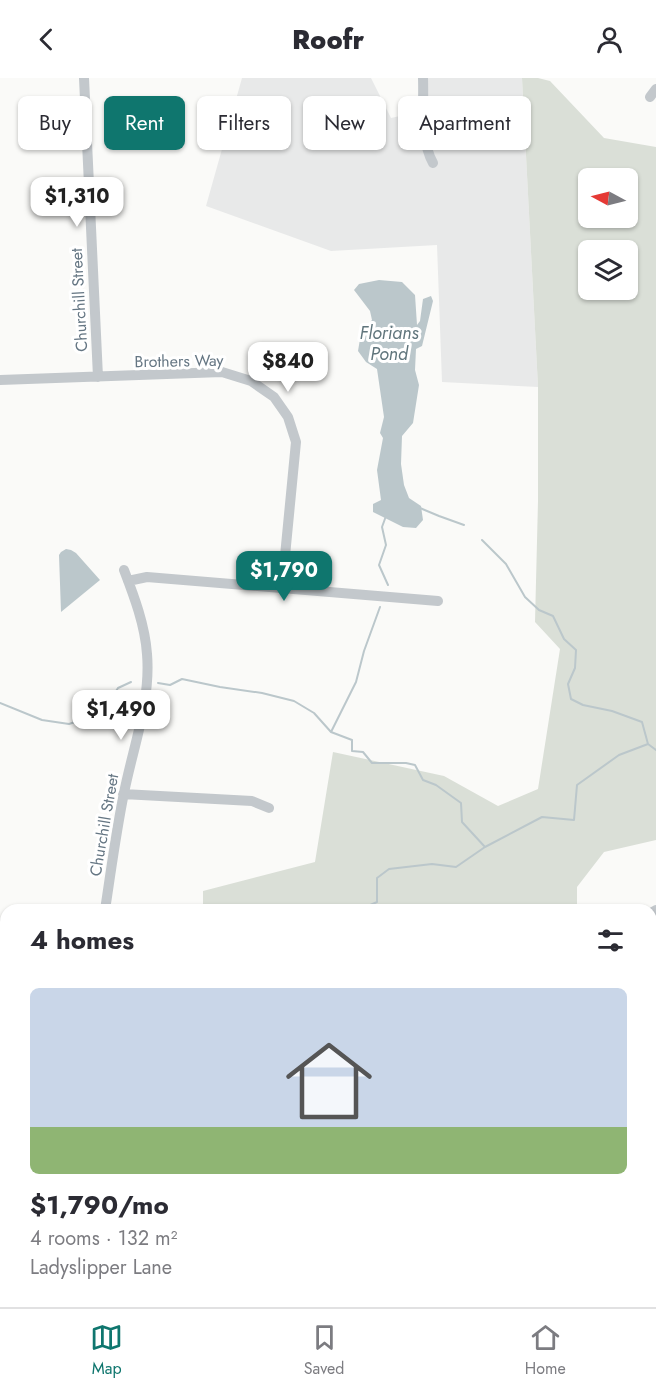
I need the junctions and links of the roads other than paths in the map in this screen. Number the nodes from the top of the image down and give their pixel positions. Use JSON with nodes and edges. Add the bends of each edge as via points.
{"nodes":[{"id":1,"x":84,"y":78,"type":"edge"},
{"id":2,"x":423,"y":78,"type":"edge"},
{"id":3,"x":433,"y":162,"type":"dead end"},
{"id":4,"x":98,"y":377,"type":"junction"},
{"id":5,"x":0,"y":380,"type":"edge"},
{"id":6,"x":282,"y":587,"type":"junction"},
{"id":7,"x":438,"y":601,"type":"dead end"},
{"id":8,"x":123,"y":794,"type":"junction"},
{"id":9,"x":269,"y":808,"type":"dead end"},
{"id":10,"x":106,"y":904,"type":"edge"}],
"edges":[{"from":1,"to":4,"type":"street","name":"Churchill Street"},
{"from":2,"to":3,"type":"street","via":[[424,141]]},
{"from":4,"to":5,"type":"street","name":"Brothers Way"},
{"from":4,"to":6,"type":"street","name":"Brothers Way","via":[[222,372],[251,381],[274,397],[288,417],[296,442]]},
{"from":6,"to":7,"type":"street"},
{"from":6,"to":8,"type":"street","name":"Churchill Street","via":[[126,575],[143,629],[148,674]]},
{"from":8,"to":9,"type":"street","via":[[252,801]]},
{"from":8,"to":10,"type":"street","name":"Churchill Street"}]}
